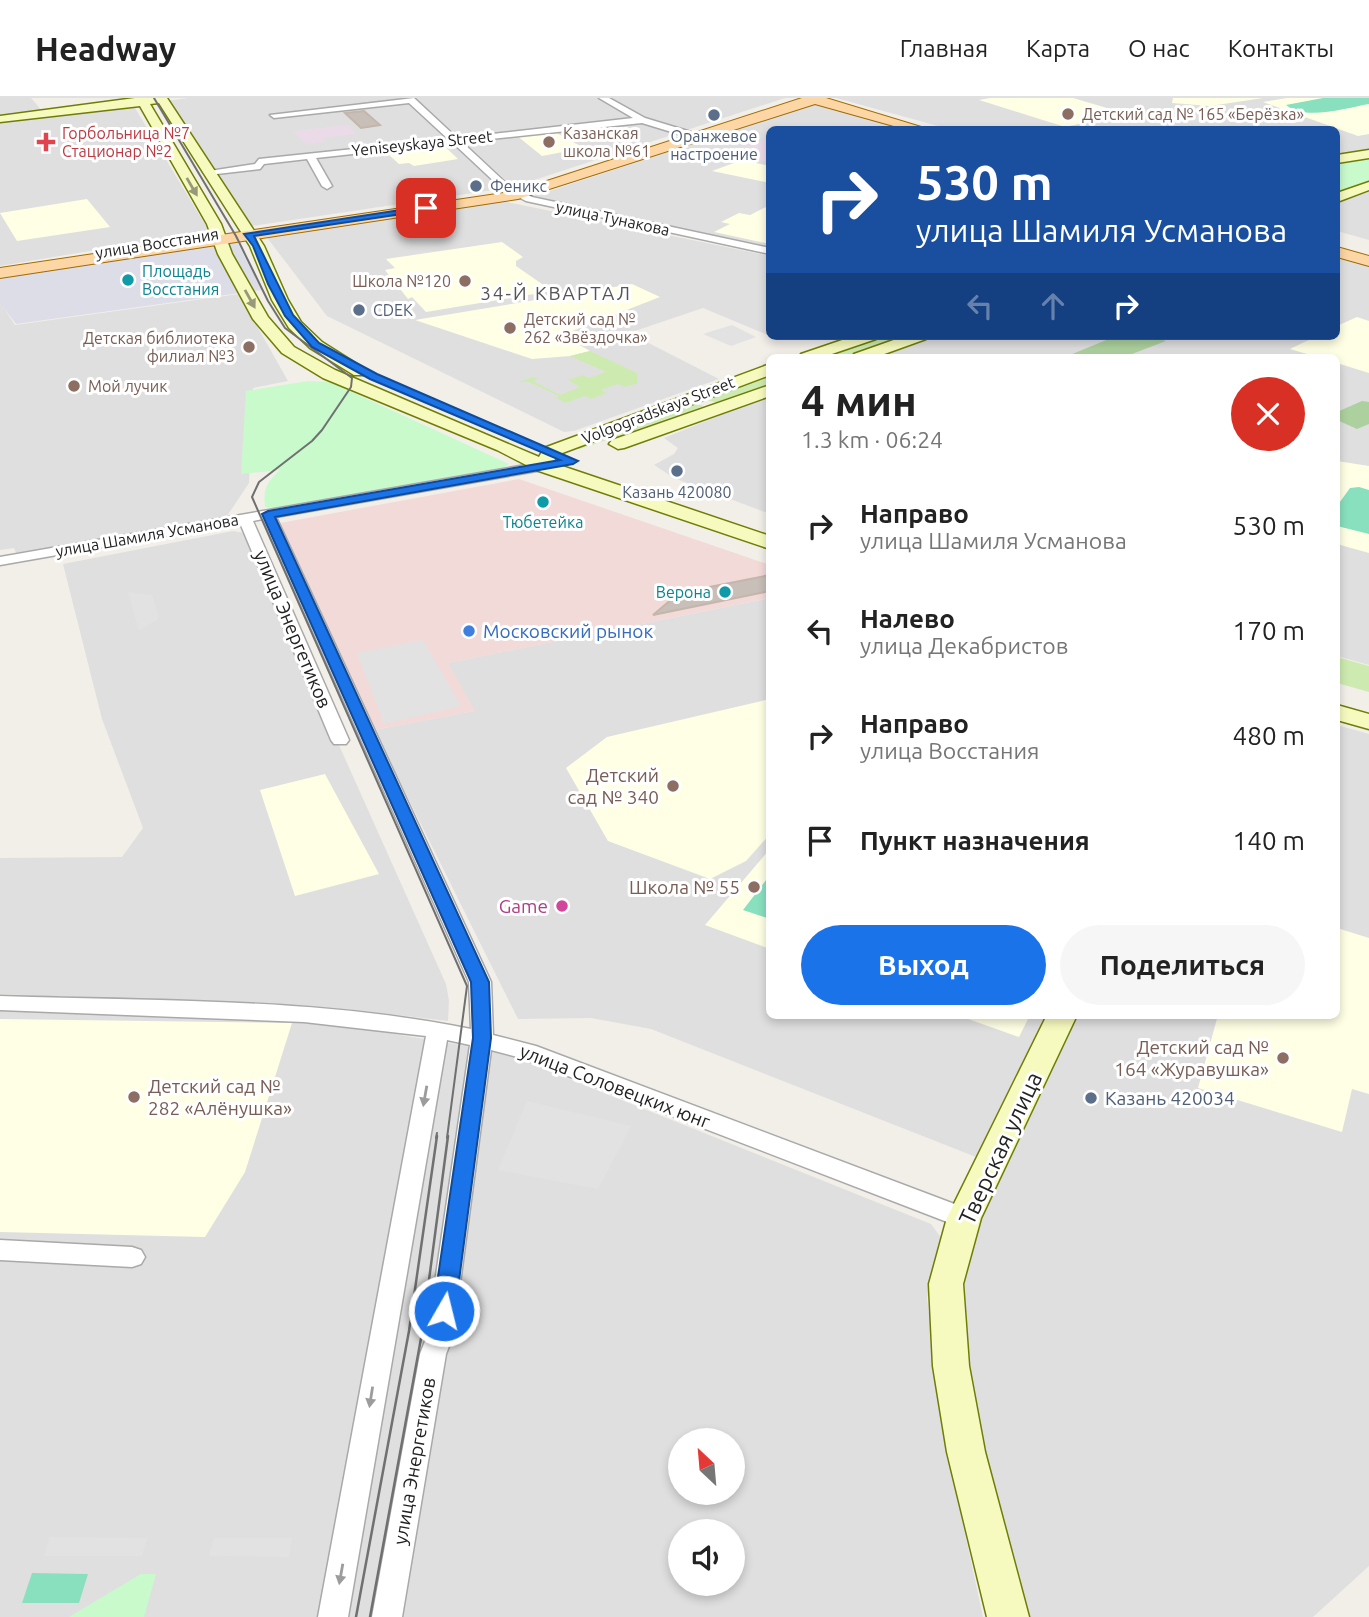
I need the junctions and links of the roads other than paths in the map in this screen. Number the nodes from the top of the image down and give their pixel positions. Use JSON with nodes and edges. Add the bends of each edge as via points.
{"nodes":[{"id":1,"x":164,"y":98,"type":"edge"},
{"id":2,"x":603,"y":98,"type":"edge"},
{"id":3,"x":813,"y":98,"type":"edge"},
{"id":4,"x":410,"y":99,"type":"edge"},
{"id":5,"x":142,"y":100,"type":"edge"},
{"id":6,"x":274,"y":115,"type":"dead end"},
{"id":7,"x":0,"y":119,"type":"edge"},
{"id":8,"x":642,"y":120,"type":"junction"},
{"id":9,"x":911,"y":126,"type":"edge"},
{"id":10,"x":923,"y":126,"type":"edge"},
{"id":11,"x":688,"y":134,"type":"junction"},
{"id":12,"x":454,"y":140,"type":"junction"},
{"id":13,"x":1369,"y":154,"type":"edge"},
{"id":14,"x":310,"y":156,"type":"junction"},
{"id":15,"x":1340,"y":159,"type":"edge"},
{"id":16,"x":208,"y":172,"type":"junction"},
{"id":17,"x":327,"y":186,"type":"dead end"},
{"id":18,"x":1369,"y":186,"type":"edge"},
{"id":19,"x":515,"y":192,"type":"junction"},
{"id":20,"x":1340,"y":197,"type":"edge"},
{"id":21,"x":247,"y":232,"type":"junction"},
{"id":22,"x":218,"y":236,"type":"junction"},
{"id":23,"x":766,"y":250,"type":"edge"},
{"id":24,"x":1340,"y":252,"type":"edge"},
{"id":25,"x":1369,"y":261,"type":"edge"},
{"id":26,"x":0,"y":270,"type":"edge"},
{"id":27,"x":858,"y":340,"type":"edge"},
{"id":28,"x":909,"y":340,"type":"edge"},
{"id":29,"x":816,"y":354,"type":"edge"},
{"id":30,"x":869,"y":354,"type":"edge"},
{"id":31,"x":766,"y":370,"type":"edge"},
{"id":32,"x":766,"y":391,"type":"edge"},
{"id":33,"x":700,"y":395,"type":"junction"},
{"id":34,"x":720,"y":408,"type":"junction"},
{"id":35,"x":547,"y":459,"type":"junction"},
{"id":36,"x":573,"y":461,"type":"junction"},
{"id":37,"x":268,"y":514,"type":"junction"},
{"id":38,"x":245,"y":519,"type":"junction"},
{"id":39,"x":766,"y":527,"type":"edge"},
{"id":40,"x":766,"y":541,"type":"edge"},
{"id":41,"x":0,"y":561,"type":"edge"},
{"id":42,"x":1340,"y":697,"type":"edge"},
{"id":43,"x":1369,"y":705,"type":"edge"},
{"id":44,"x":1340,"y":713,"type":"edge"},
{"id":45,"x":1369,"y":722,"type":"edge"},
{"id":46,"x":340,"y":740,"type":"dead end"},
{"id":47,"x":0,"y":1003,"type":"edge"},
{"id":48,"x":1060,"y":1019,"type":"edge"},
{"id":49,"x":438,"y":1030,"type":"junction"},
{"id":50,"x":482,"y":1038,"type":"junction"},
{"id":51,"x":964,"y":1219,"type":"junction"},
{"id":52,"x":0,"y":1250,"type":"edge"},
{"id":53,"x":132,"y":1257,"type":"dead end"},
{"id":54,"x":333,"y":1617,"type":"edge"},
{"id":55,"x":387,"y":1617,"type":"edge"},
{"id":56,"x":1008,"y":1617,"type":"edge"}],
"edges":[{"from":1,"to":5,"type":"main road"},
{"from":1,"to":16,"type":"main road"},
{"from":2,"to":8,"type":"street"},
{"from":3,"to":9,"type":"main road"},
{"from":3,"to":10,"type":"main road"},
{"from":3,"to":11,"type":"main road","name":"улица Восстания"},
{"from":3,"to":19,"type":"main road","name":"улица Восстания"},
{"from":4,"to":6,"type":"street"},
{"from":4,"to":12,"type":"street","name":"улица Тунакова"},
{"from":5,"to":7,"type":"main road"},
{"from":5,"to":22,"type":"main road","one_way":true},
{"from":8,"to":11,"type":"street"},
{"from":8,"to":12,"type":"street","name":"Yeniseyskaya Street"},
{"from":11,"to":19,"type":"main road","name":"улица Восстания"},
{"from":12,"to":14,"type":"street","name":"Yeniseyskaya Street"},
{"from":12,"to":19,"type":"street","name":"улица Тунакова"},
{"from":13,"to":15,"type":"main road"},
{"from":14,"to":16,"type":"street","name":"Yeniseyskaya Street"},
{"from":14,"to":17,"type":"street"},
{"from":16,"to":21,"type":"main road"},
{"from":18,"to":20,"type":"main road"},
{"from":19,"to":21,"type":"main road","name":"улица Восстания"},
{"from":19,"to":23,"type":"street","name":"улица Тунакова","via":[[530,200]]},
{"from":21,"to":22,"type":"main road","name":"улица Восстания"},
{"from":21,"to":35,"type":"main road","via":[[289,316],[316,345]]},
{"from":22,"to":26,"type":"main road","name":"улица Восстания"},
{"from":22,"to":35,"type":"main road","one_way":true,"via":[[261,319],[288,350],[329,374],[503,446]]},
{"from":24,"to":25,"type":"main road"},
{"from":27,"to":29,"type":"main road"},
{"from":28,"to":30,"type":"main road"},
{"from":31,"to":33,"type":"main road","name":"Volgogradskaya Street"},
{"from":32,"to":34,"type":"main road","name":"Volgogradskaya Street"},
{"from":33,"to":34,"type":"main road","via":[[703,404]]},
{"from":33,"to":35,"type":"main road","name":"Volgogradskaya Street"},
{"from":34,"to":36,"type":"main road","name":"Volgogradskaya Street"},
{"from":35,"to":36,"type":"main road","name":"Volgogradskaya Street"},
{"from":35,"to":37,"type":"street","name":"улица Шамиля Усманова"},
{"from":35,"to":40,"type":"main road"},
{"from":36,"to":39,"type":"main road"},
{"from":37,"to":38,"type":"street","name":"улица Шамиля Усманова"},
{"from":37,"to":50,"type":"street","name":"улица Энергетиков","via":[[480,982]]},
{"from":38,"to":41,"type":"street","name":"улица Шамиля Усманова"},
{"from":38,"to":46,"type":"street","name":"улица Энергетиков"},
{"from":42,"to":43,"type":"main road"},
{"from":44,"to":45,"type":"main road"},
{"from":47,"to":49,"type":"street","name":"улица Соловецких юнг","via":[[304,1014]]},
{"from":48,"to":51,"type":"main road","name":"Тверская улица"},
{"from":49,"to":50,"type":"street","name":"улица Соловецких юнг"},
{"from":49,"to":54,"type":"street","one_way":true},
{"from":50,"to":51,"type":"street","name":"улица Соловецких юнг"},
{"from":50,"to":55,"type":"street","name":"улица Энергетиков","via":[[440,1336],[433,1354]]},
{"from":51,"to":56,"type":"main road","name":"Тверская улица","via":[[946,1284],[951,1366],[966,1452]]},
{"from":52,"to":53,"type":"street"}]}
